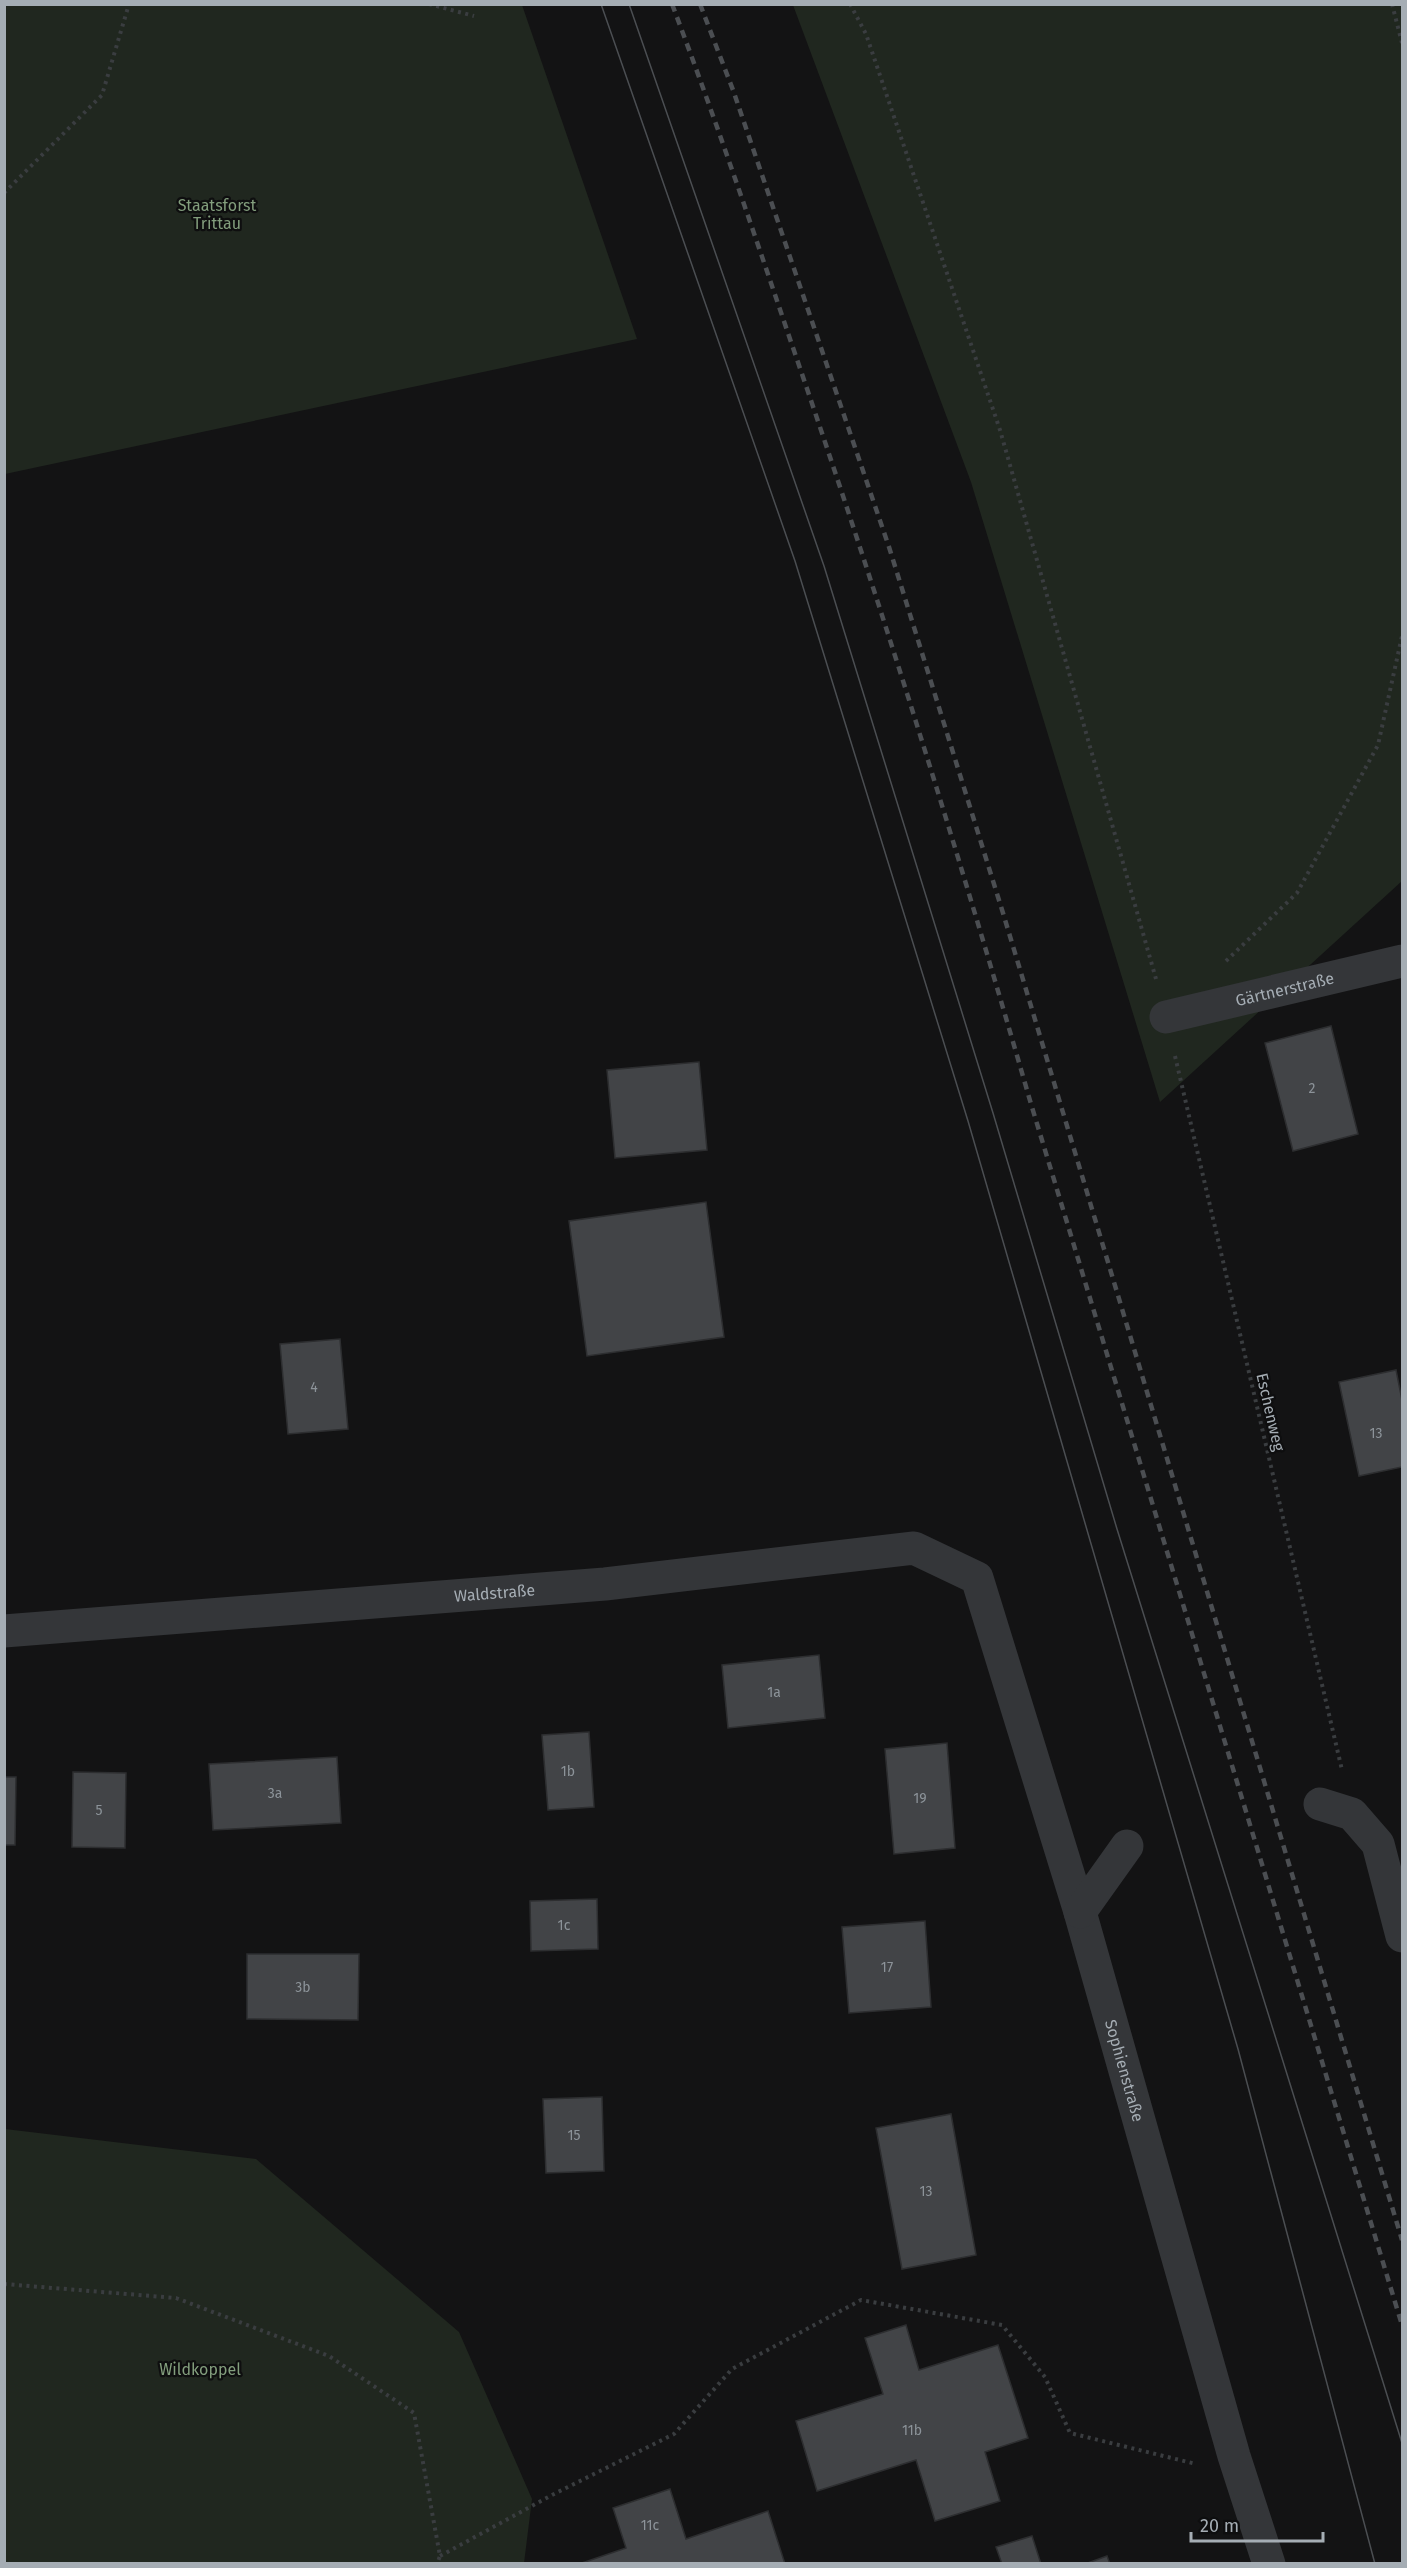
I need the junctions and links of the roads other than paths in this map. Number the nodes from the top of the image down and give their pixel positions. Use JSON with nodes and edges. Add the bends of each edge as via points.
{"nodes":[{"id":1,"x":1402,"y":961,"type":"edge"},
{"id":2,"x":1166,"y":1017,"type":"road end"},
{"id":3,"x":977,"y":1578,"type":"joint"},
{"id":4,"x":4,"y":1631,"type":"edge"},
{"id":5,"x":1320,"y":1804,"type":"dead end"},
{"id":6,"x":1390,"y":1841,"type":"edge"},
{"id":7,"x":1127,"y":1846,"type":"dead end"},
{"id":8,"x":1080,"y":1912,"type":"junction"},
{"id":9,"x":1402,"y":1936,"type":"edge"},
{"id":10,"x":1269,"y":2564,"type":"edge"}],
"edges":[{"from":1,"to":2,"type":"street","name":"Gärtnerstraße"},
{"from":3,"to":4,"type":"street","name":"Waldstraße","via":[[914,1548],[605,1584]]},
{"from":3,"to":8,"type":"street","name":"Sophienstraße"},
{"from":5,"to":6,"type":"street","via":[[1353,1814]]},
{"from":6,"to":9,"type":"street"},
{"from":7,"to":8,"type":"street"},
{"from":8,"to":10,"type":"street","name":"Sophienstraße","via":[[1234,2456]]}]}
